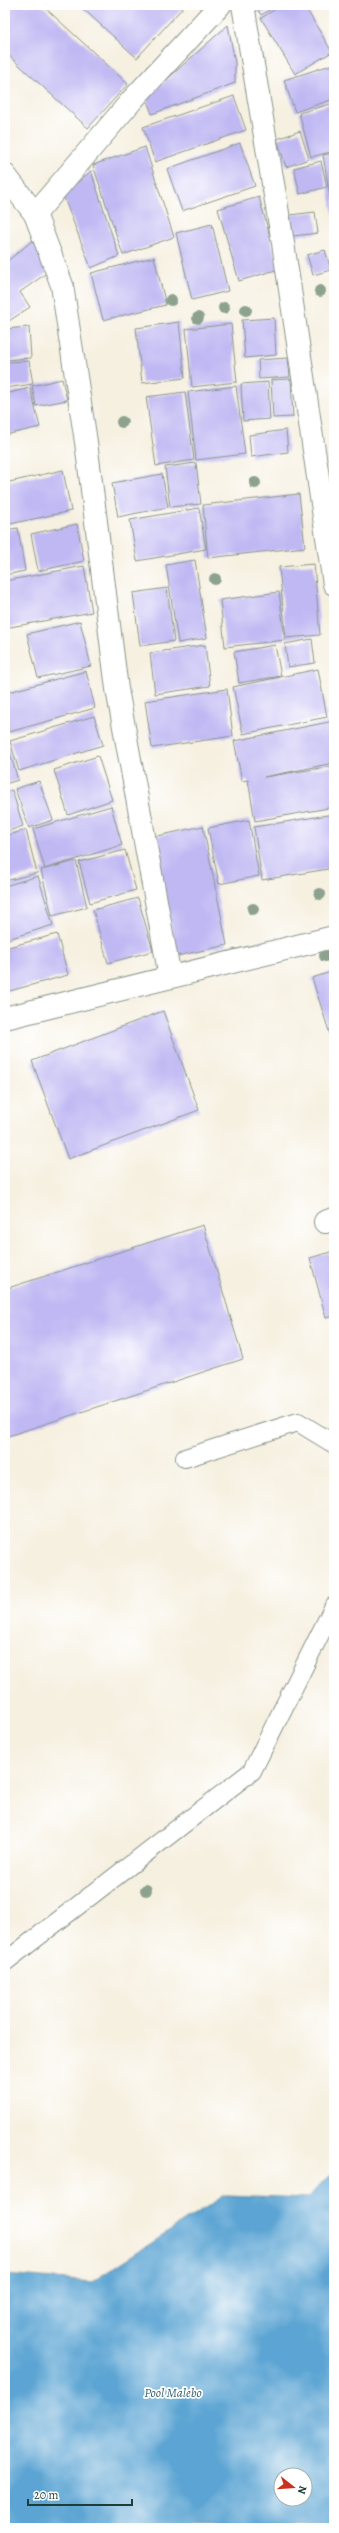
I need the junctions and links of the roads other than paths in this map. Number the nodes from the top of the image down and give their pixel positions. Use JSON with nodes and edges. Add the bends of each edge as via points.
{"nodes":[{"id":1,"x":220,"y":5,"type":"edge"},
{"id":2,"x":243,"y":5,"type":"edge"},
{"id":3,"x":5,"y":176,"type":"edge"},
{"id":4,"x":35,"y":214,"type":"junction"},
{"id":5,"x":334,"y":584,"type":"edge"},
{"id":6,"x":334,"y":937,"type":"edge"},
{"id":7,"x":170,"y":977,"type":"junction"},
{"id":8,"x":5,"y":1018,"type":"edge"},
{"id":9,"x":334,"y":1444,"type":"edge"},
{"id":10,"x":184,"y":1458,"type":"dead end"},
{"id":11,"x":334,"y":1606,"type":"edge"},
{"id":12,"x":5,"y":1962,"type":"edge"}],
"edges":[{"from":1,"to":4,"type":"street","via":[[133,99]]},
{"from":2,"to":5,"type":"street","via":[[286,259]]},
{"from":3,"to":4,"type":"street"},
{"from":4,"to":7,"type":"street","via":[[62,285],[86,442],[117,689]]},
{"from":6,"to":7,"type":"street"},
{"from":7,"to":8,"type":"street"},
{"from":9,"to":10,"type":"lane","via":[[298,1422]]},
{"from":11,"to":12,"type":"lane","via":[[252,1771]]}]}
